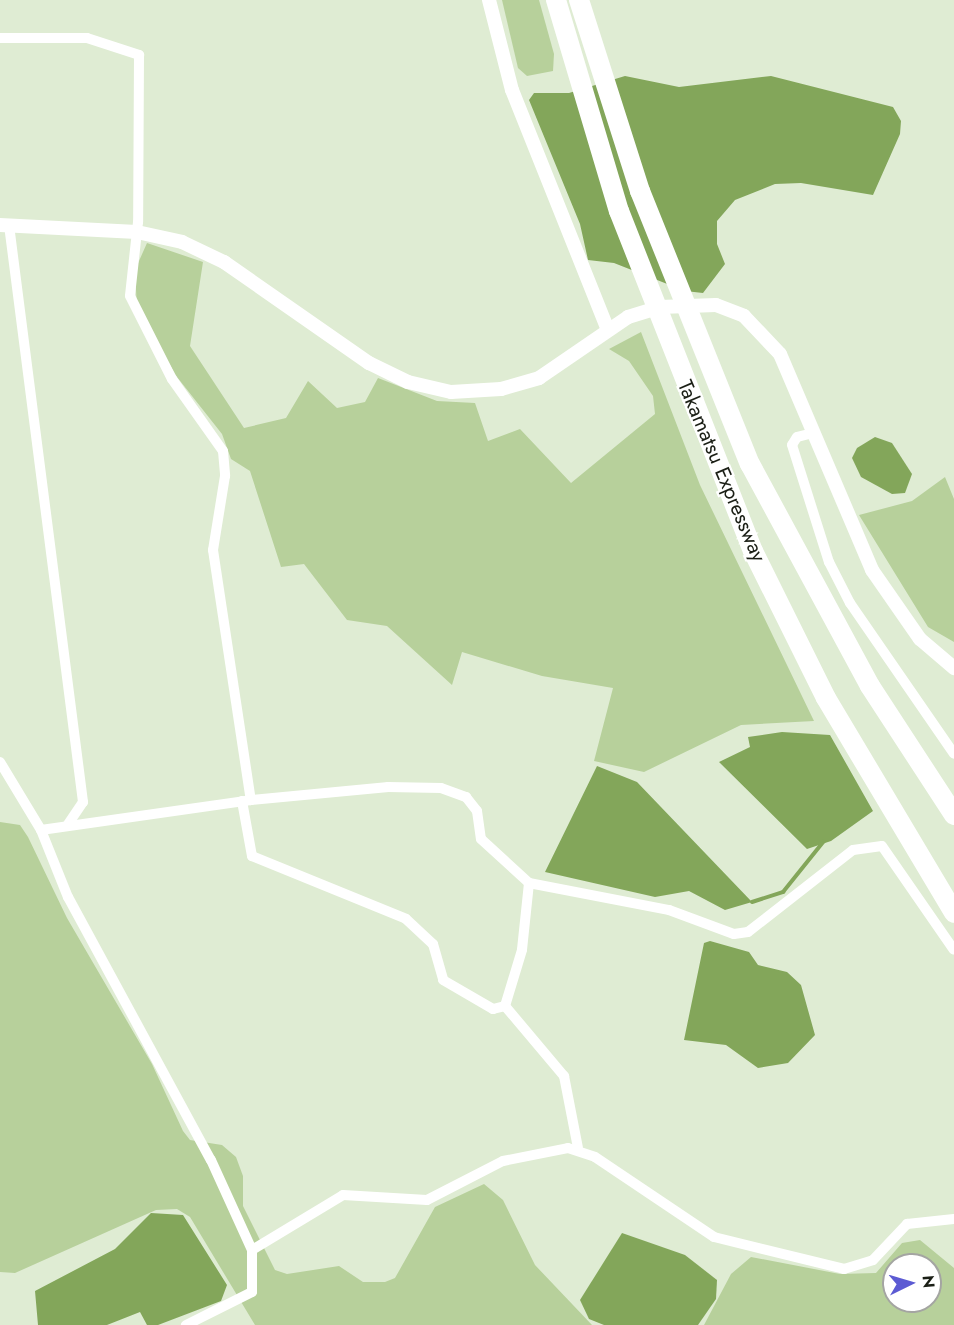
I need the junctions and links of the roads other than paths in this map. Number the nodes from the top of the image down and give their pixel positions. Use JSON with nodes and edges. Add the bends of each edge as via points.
{"nodes":[{"id":1,"x":489,"y":0,"type":"edge"},
{"id":2,"x":556,"y":0,"type":"edge"},
{"id":3,"x":579,"y":0,"type":"edge"},
{"id":4,"x":0,"y":38,"type":"edge"},
{"id":5,"x":4,"y":225,"type":"edge"},
{"id":6,"x":137,"y":232,"type":"junction"},
{"id":7,"x":608,"y":330,"type":"junction"},
{"id":8,"x":813,"y":433,"type":"junction"},
{"id":9,"x":954,"y":668,"type":"edge"},
{"id":10,"x":954,"y":754,"type":"edge"},
{"id":11,"x":0,"y":762,"type":"edge"},
{"id":12,"x":246,"y":801,"type":"junction"},
{"id":13,"x":954,"y":815,"type":"edge"},
{"id":14,"x":67,"y":826,"type":"junction"},
{"id":15,"x":41,"y":830,"type":"junction"},
{"id":16,"x":528,"y":883,"type":"junction"},
{"id":17,"x":954,"y":913,"type":"edge"},
{"id":18,"x":954,"y":950,"type":"edge"},
{"id":19,"x":505,"y":1006,"type":"junction"},
{"id":20,"x":578,"y":1148,"type":"junction"},
{"id":21,"x":954,"y":1219,"type":"edge"},
{"id":22,"x":252,"y":1250,"type":"junction"},
{"id":23,"x":186,"y":1325,"type":"edge"}],
"edges":[{"from":1,"to":7,"type":"street","via":[[512,90]]},
{"from":2,"to":17,"type":"highway","name":"Takamatsu Expressway","via":[[662,327],[753,550],[820,687]]},
{"from":3,"to":13,"type":"highway","name":"Takamatsu Expressway","via":[[597,62],[687,316],[750,464],[812,586]]},
{"from":4,"to":6,"type":"street","via":[[87,38],[139,55]]},
{"from":5,"to":6,"type":"street"},
{"from":5,"to":14,"type":"street","via":[[83,802]]},
{"from":6,"to":7,"type":"street","via":[[203,250],[369,363],[431,389],[479,392],[518,386],[562,367]]},
{"from":6,"to":12,"type":"street","via":[[129,276],[135,313],[223,451],[225,476],[213,550]]},
{"from":7,"to":8,"type":"street","via":[[660,307],[716,305],[744,316],[780,354]]},
{"from":8,"to":9,"type":"street","via":[[872,570],[920,639]]},
{"from":8,"to":10,"type":"street","via":[[797,437],[792,445],[829,562],[850,603]]},
{"from":11,"to":15,"type":"street"},
{"from":12,"to":14,"type":"street"},
{"from":12,"to":16,"type":"street","via":[[388,787],[441,788],[466,797],[477,811],[481,839]]},
{"from":12,"to":19,"type":"street","via":[[248,848],[257,860],[406,919],[433,944],[443,980],[493,1009]]},
{"from":14,"to":15,"type":"street"},
{"from":15,"to":22,"type":"street","via":[[68,897],[211,1160]]},
{"from":16,"to":18,"type":"street","via":[[669,910],[734,934],[748,932],[853,850],[882,846]]},
{"from":16,"to":19,"type":"street","via":[[522,950]]},
{"from":19,"to":20,"type":"street","via":[[564,1076]]},
{"from":20,"to":21,"type":"street","via":[[714,1237],[844,1269],[873,1260],[908,1224]]},
{"from":20,"to":22,"type":"street","via":[[503,1161],[427,1200],[344,1195]]},
{"from":22,"to":23,"type":"street","via":[[252,1292]]}]}
